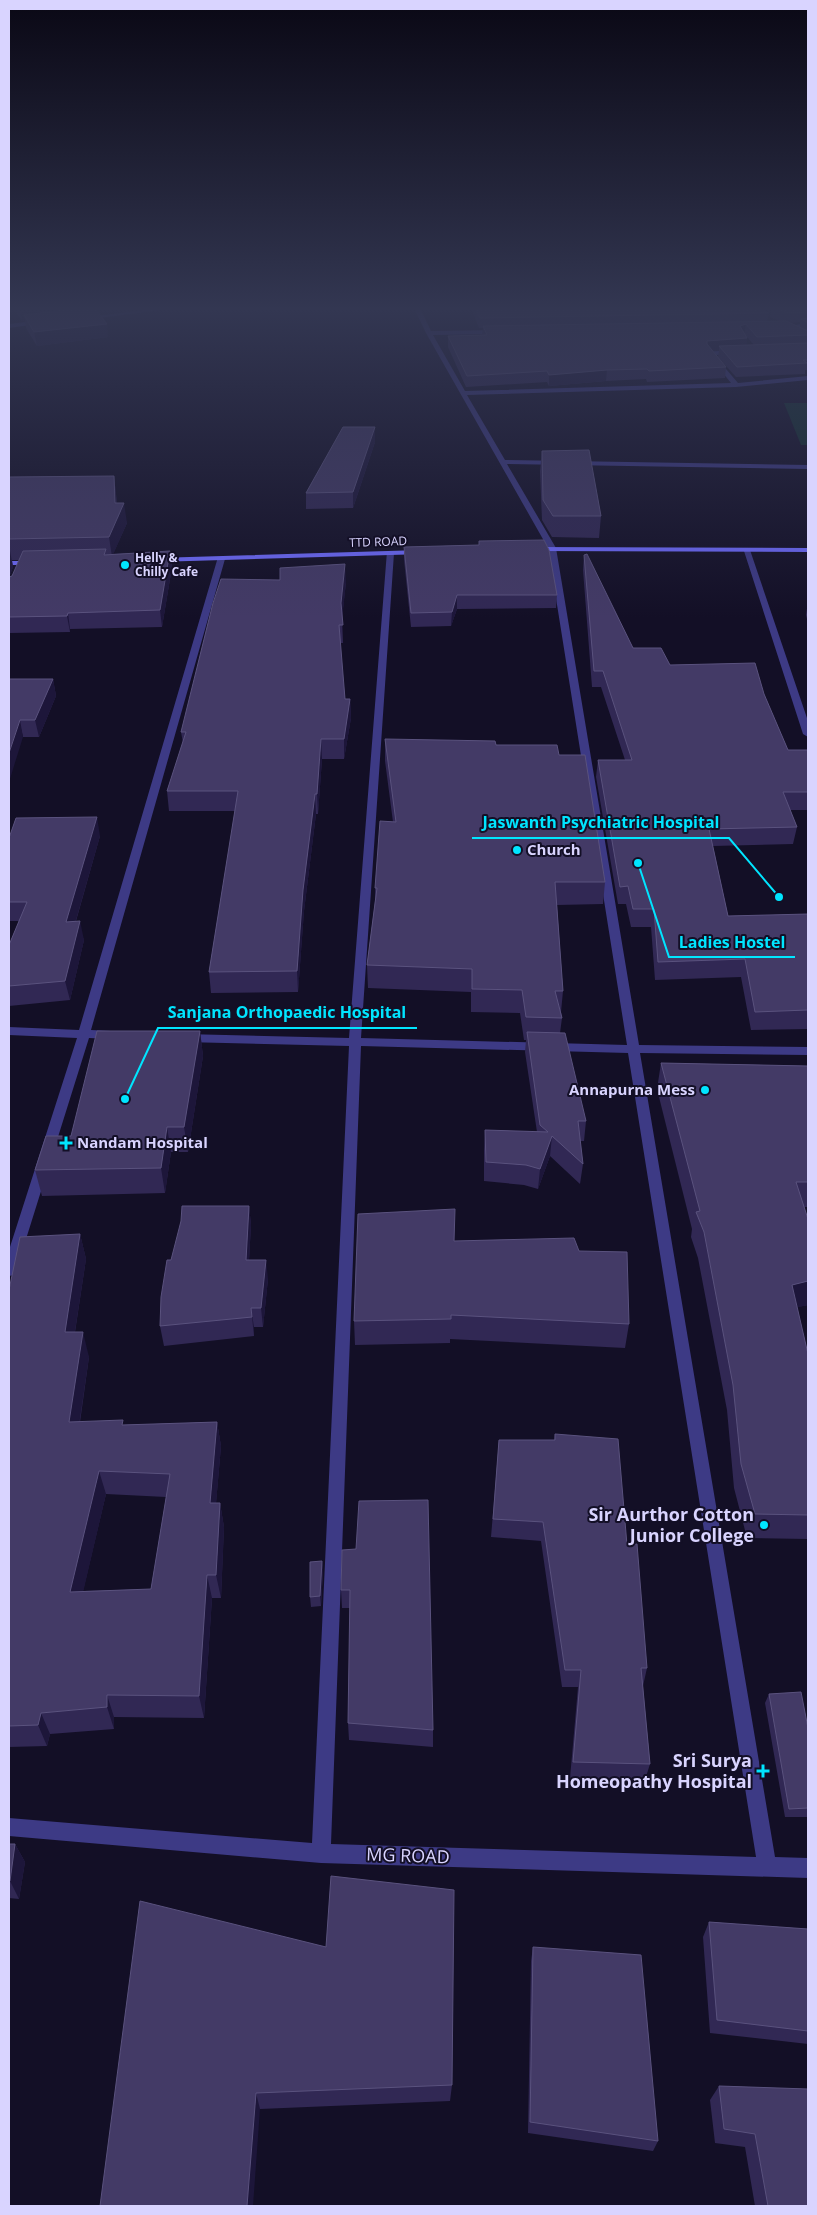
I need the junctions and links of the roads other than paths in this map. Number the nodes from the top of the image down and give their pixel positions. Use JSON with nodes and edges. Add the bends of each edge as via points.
{"nodes":[{"id":1,"x":473,"y":411,"type":"edge"},
{"id":2,"x":502,"y":462,"type":"junction"},
{"id":3,"x":808,"y":467,"type":"edge"},
{"id":4,"x":552,"y":548,"type":"junction"},
{"id":5,"x":523,"y":549,"type":"edge"},
{"id":6,"x":746,"y":550,"type":"junction"},
{"id":7,"x":808,"y":550,"type":"edge"},
{"id":8,"x":428,"y":552,"type":"edge"},
{"id":9,"x":390,"y":553,"type":"junction"},
{"id":10,"x":221,"y":559,"type":"junction"},
{"id":11,"x":151,"y":561,"type":"edge"},
{"id":12,"x":41,"y":562,"type":"edge"},
{"id":13,"x":9,"y":563,"type":"edge"},
{"id":14,"x":808,"y":734,"type":"edge"},
{"id":15,"x":9,"y":1032,"type":"edge"},
{"id":16,"x":84,"y":1034,"type":"junction"},
{"id":17,"x":123,"y":1036,"type":"edge"},
{"id":18,"x":172,"y":1037,"type":"edge"},
{"id":19,"x":355,"y":1043,"type":"junction"},
{"id":20,"x":634,"y":1049,"type":"junction"},
{"id":21,"x":808,"y":1051,"type":"edge"},
{"id":22,"x":9,"y":1271,"type":"edge"},
{"id":23,"x":9,"y":1827,"type":"edge"},
{"id":24,"x":321,"y":1853,"type":"junction"},
{"id":25,"x":767,"y":1866,"type":"junction"},
{"id":26,"x":808,"y":1868,"type":"edge"}],
"edges":[{"from":1,"to":2,"type":"street"},
{"from":2,"to":3,"type":"street"},
{"from":2,"to":4,"type":"street"},
{"from":4,"to":5,"type":"street"},
{"from":4,"to":6,"type":"street"},
{"from":4,"to":20,"type":"street"},
{"from":6,"to":7,"type":"street"},
{"from":6,"to":14,"type":"street"},
{"from":8,"to":9,"type":"street","name":"TTD ROAD"},
{"from":9,"to":10,"type":"street","name":"TTD ROAD"},
{"from":9,"to":19,"type":"street"},
{"from":10,"to":11,"type":"street","name":"TTD ROAD"},
{"from":10,"to":16,"type":"street"},
{"from":12,"to":13,"type":"street","via":[[20,566]]},
{"from":15,"to":16,"type":"street"},
{"from":16,"to":17,"type":"street"},
{"from":16,"to":22,"type":"street"},
{"from":18,"to":19,"type":"street"},
{"from":19,"to":20,"type":"street"},
{"from":19,"to":24,"type":"street"},
{"from":20,"to":21,"type":"street"},
{"from":20,"to":25,"type":"street"},
{"from":23,"to":24,"type":"street","name":"MG ROAD"},
{"from":24,"to":25,"type":"street","name":"MG ROAD"},
{"from":25,"to":26,"type":"street","name":"MG ROAD"}]}
